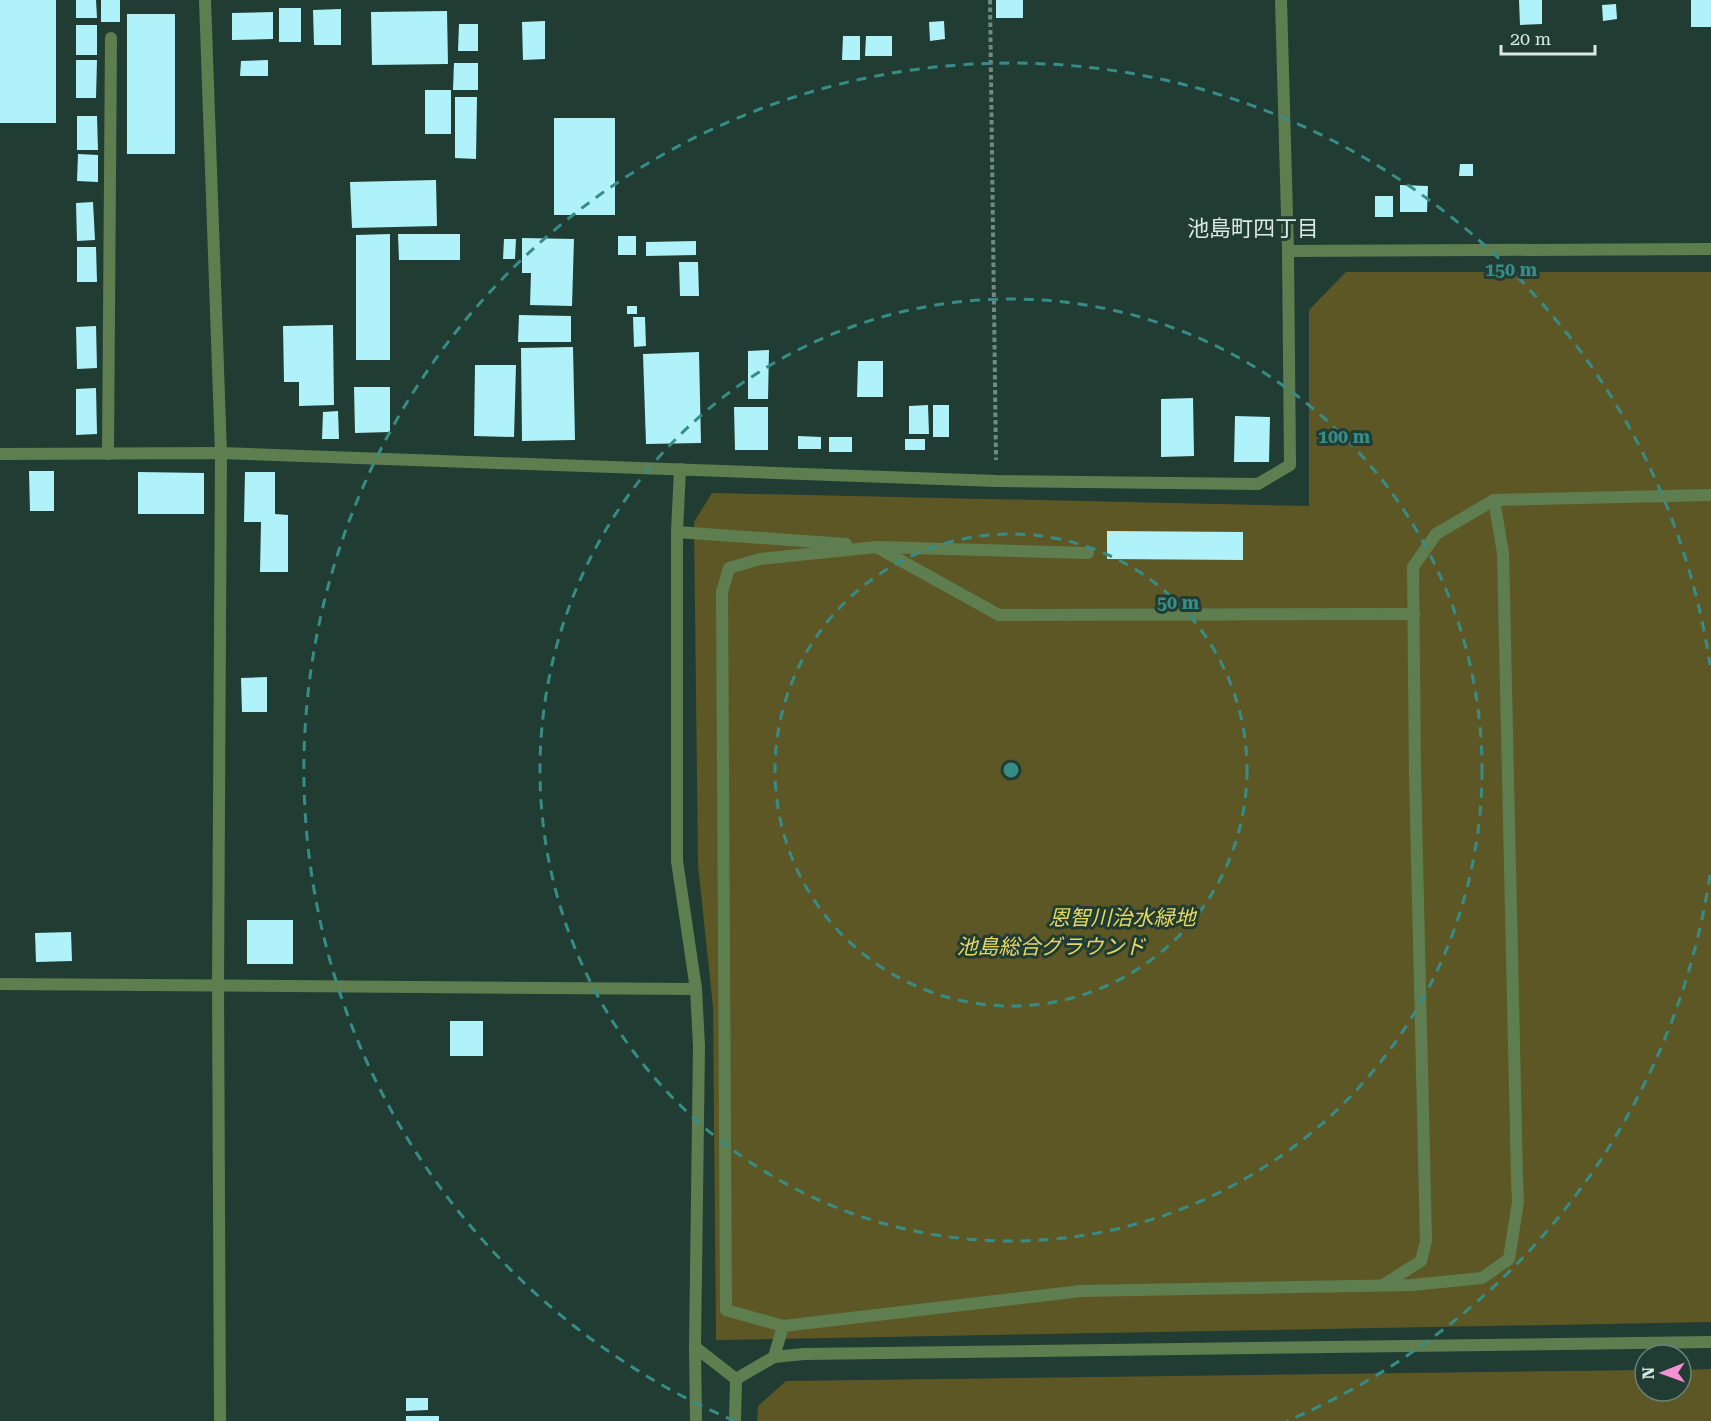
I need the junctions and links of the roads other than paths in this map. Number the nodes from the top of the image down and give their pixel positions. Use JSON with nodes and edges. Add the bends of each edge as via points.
{"nodes":[{"id":1,"x":204,"y":0,"type":"edge"},
{"id":2,"x":1281,"y":0,"type":"edge"},
{"id":3,"x":111,"y":38,"type":"dead end"},
{"id":4,"x":1711,"y":249,"type":"edge"},
{"id":5,"x":1288,"y":251,"type":"junction"},
{"id":6,"x":221,"y":453,"type":"junction"},
{"id":7,"x":0,"y":454,"type":"edge"},
{"id":8,"x":108,"y":454,"type":"junction"},
{"id":9,"x":680,"y":469,"type":"junction"},
{"id":10,"x":1711,"y":495,"type":"edge"},
{"id":11,"x":1494,"y":500,"type":"junction"},
{"id":12,"x":677,"y":531,"type":"junction"},
{"id":13,"x":877,"y":547,"type":"junction"},
{"id":14,"x":1088,"y":553,"type":"dead end"},
{"id":15,"x":1414,"y":614,"type":"junction"},
{"id":16,"x":0,"y":984,"type":"edge"},
{"id":17,"x":218,"y":985,"type":"junction"},
{"id":18,"x":696,"y":989,"type":"junction"},
{"id":19,"x":1383,"y":1285,"type":"junction"},
{"id":20,"x":783,"y":1326,"type":"junction"},
{"id":21,"x":1711,"y":1342,"type":"edge"},
{"id":22,"x":696,"y":1347,"type":"junction"},
{"id":23,"x":774,"y":1357,"type":"junction"},
{"id":24,"x":736,"y":1379,"type":"junction"},
{"id":25,"x":220,"y":1421,"type":"edge"},
{"id":26,"x":696,"y":1421,"type":"edge"},
{"id":27,"x":735,"y":1421,"type":"edge"}],
"edges":[{"from":1,"to":6,"type":"street"},
{"from":2,"to":5,"type":"street"},
{"from":3,"to":8,"type":"street"},
{"from":4,"to":5,"type":"street"},
{"from":5,"to":9,"type":"street","via":[[1290,465],[1258,484],[997,481]]},
{"from":6,"to":8,"type":"street"},
{"from":6,"to":9,"type":"street"},
{"from":6,"to":17,"type":"street"},
{"from":7,"to":8,"type":"street"},
{"from":9,"to":12,"type":"street"},
{"from":10,"to":11,"type":"street"},
{"from":11,"to":15,"type":"street","via":[[1436,534],[1413,567]]},
{"from":11,"to":19,"type":"street","via":[[1503,553],[1518,1202],[1509,1259],[1482,1278]]},
{"from":12,"to":13,"type":"street"},
{"from":12,"to":18,"type":"street","via":[[676,861]]},
{"from":13,"to":14,"type":"street"},
{"from":13,"to":15,"type":"street","via":[[999,615]]},
{"from":13,"to":20,"type":"street","via":[[760,560],[729,568],[722,592],[726,1310]]},
{"from":15,"to":19,"type":"street","via":[[1426,1240],[1421,1261]]},
{"from":16,"to":17,"type":"street"},
{"from":17,"to":18,"type":"street"},
{"from":17,"to":25,"type":"street"},
{"from":18,"to":22,"type":"street"},
{"from":19,"to":20,"type":"street","via":[[1081,1291]]},
{"from":20,"to":23,"type":"street"},
{"from":21,"to":23,"type":"street"},
{"from":22,"to":24,"type":"street"},
{"from":22,"to":26,"type":"street"},
{"from":23,"to":24,"type":"street"},
{"from":24,"to":27,"type":"street"}]}
